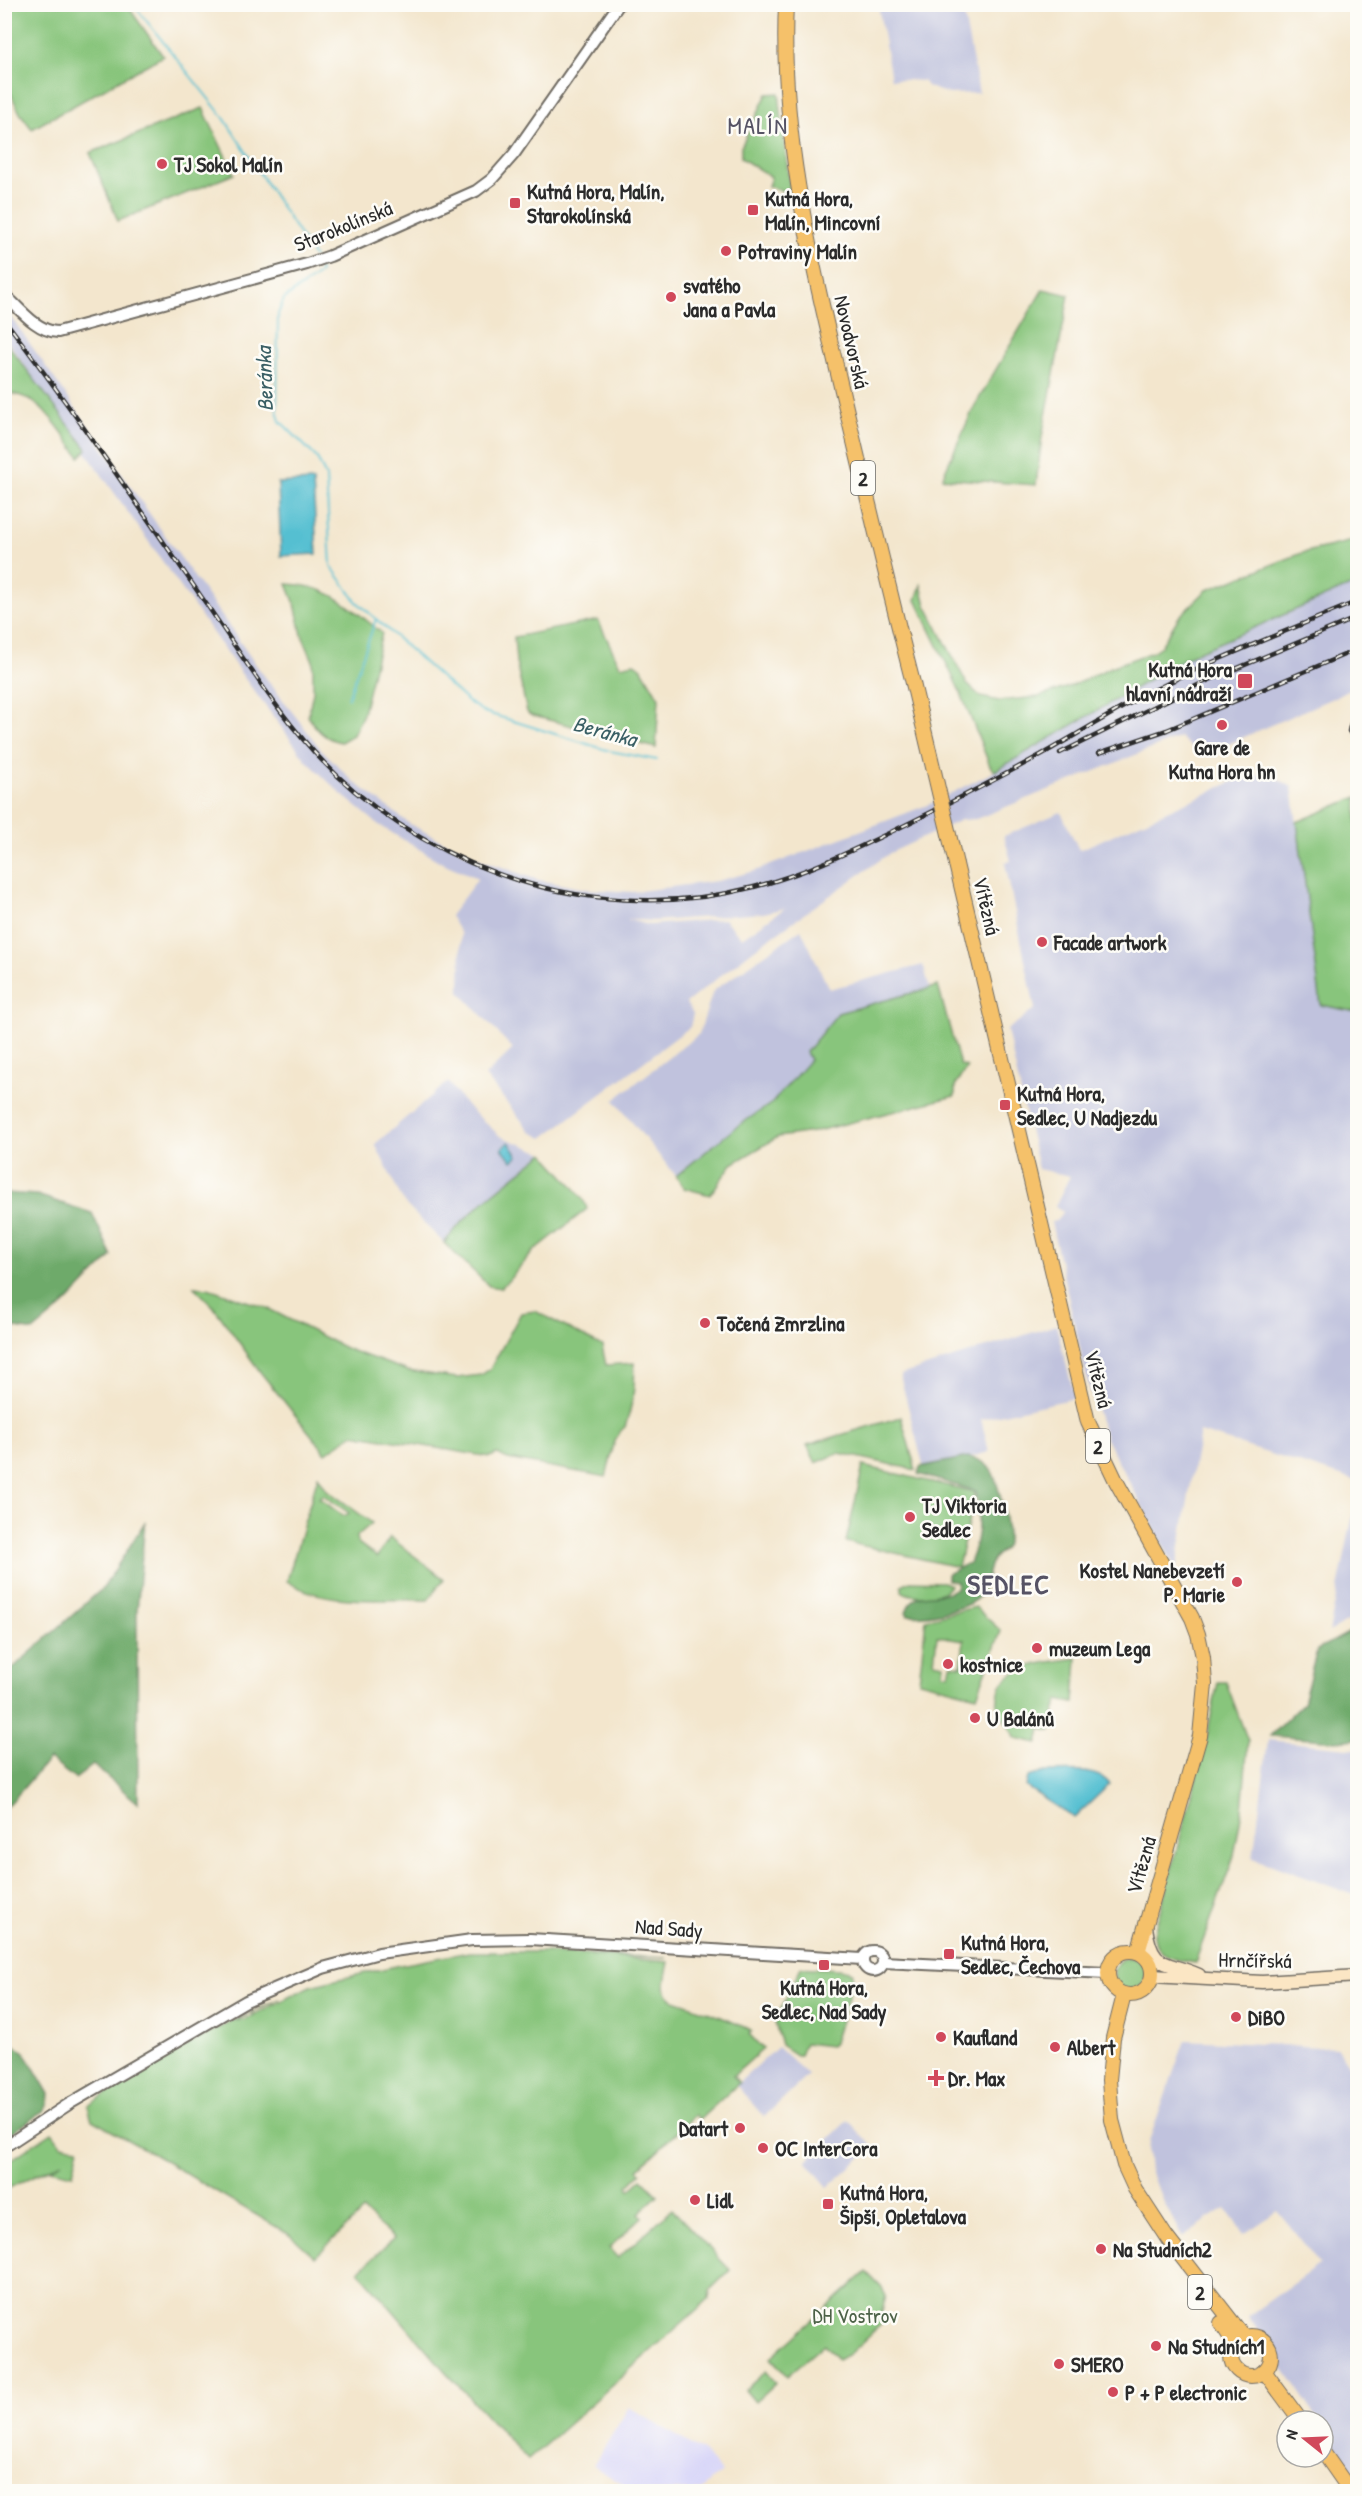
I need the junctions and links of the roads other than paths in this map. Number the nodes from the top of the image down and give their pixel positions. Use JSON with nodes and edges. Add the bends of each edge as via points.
{"nodes":[{"id":1,"x":619,"y":4,"type":"edge"},
{"id":2,"x":786,"y":4,"type":"edge"},
{"id":3,"x":5,"y":294,"type":"edge"},
{"id":4,"x":956,"y":864,"type":"joint"},
{"id":5,"x":1146,"y":1922,"type":"junction"},
{"id":6,"x":1138,"y":1952,"type":"junction"},
{"id":7,"x":1107,"y":1973,"type":"junction"},
{"id":8,"x":1152,"y":1976,"type":"junction"},
{"id":9,"x":1358,"y":1976,"type":"edge"},
{"id":10,"x":1208,"y":1979,"type":"junction"},
{"id":11,"x":1124,"y":1995,"type":"junction"},
{"id":12,"x":4,"y":2147,"type":"edge"},
{"id":13,"x":1240,"y":2341,"type":"junction"},
{"id":14,"x":1264,"y":2371,"type":"junction"},
{"id":15,"x":1292,"y":2409,"type":"edge"},
{"id":16,"x":1335,"y":2469,"type":"edge"},
{"id":17,"x":1351,"y":2492,"type":"edge"}],
"edges":[{"from":1,"to":3,"type":"street","name":"Starokolínská","via":[[514,154],[484,186],[428,213],[316,261],[58,332],[41,328]]},
{"from":2,"to":4,"type":"main road","name":"Novodvorská","number":"2","bridge":true,"via":[[788,105],[799,203]]},
{"from":4,"to":5,"type":"main road","name":"Vítězná","number":"2","via":[[1088,1422],[1192,1618],[1203,1653],[1205,1694],[1200,1736]]},
{"from":5,"to":6,"type":"main road","name":"Vítězná","number":"2"},
{"from":5,"to":10,"type":"main road","via":[[1149,1944],[1157,1959]]},
{"from":6,"to":7,"type":"main road","via":[[1118,1953]]},
{"from":6,"to":8,"type":"main road","via":[[1148,1959]]},
{"from":7,"to":11,"type":"main road","via":[[1112,1987]]},
{"from":7,"to":12,"type":"street","name":"Nad Sady","via":[[883,1962],[873,1971],[864,1967],[862,1959],[576,1941],[472,1940],[379,1953],[282,1984],[189,2033]]},
{"from":8,"to":10,"type":"main road","name":"Hrnčířská"},
{"from":8,"to":11,"type":"main road","via":[[1144,1990]]},
{"from":9,"to":10,"type":"main road","name":"Hrnčířská","via":[[1276,1982]]},
{"from":11,"to":13,"type":"main road","number":"2","via":[[1111,2048],[1109,2080],[1112,2120],[1128,2175]]},
{"from":13,"to":14,"type":"main road","number":"2","via":[[1258,2337],[1268,2344],[1271,2355]]},
{"from":13,"to":14,"type":"main road","via":[[1231,2359],[1237,2370],[1253,2376]]},
{"from":14,"to":15,"type":"main road"},
{"from":16,"to":17,"type":"main road"}]}
